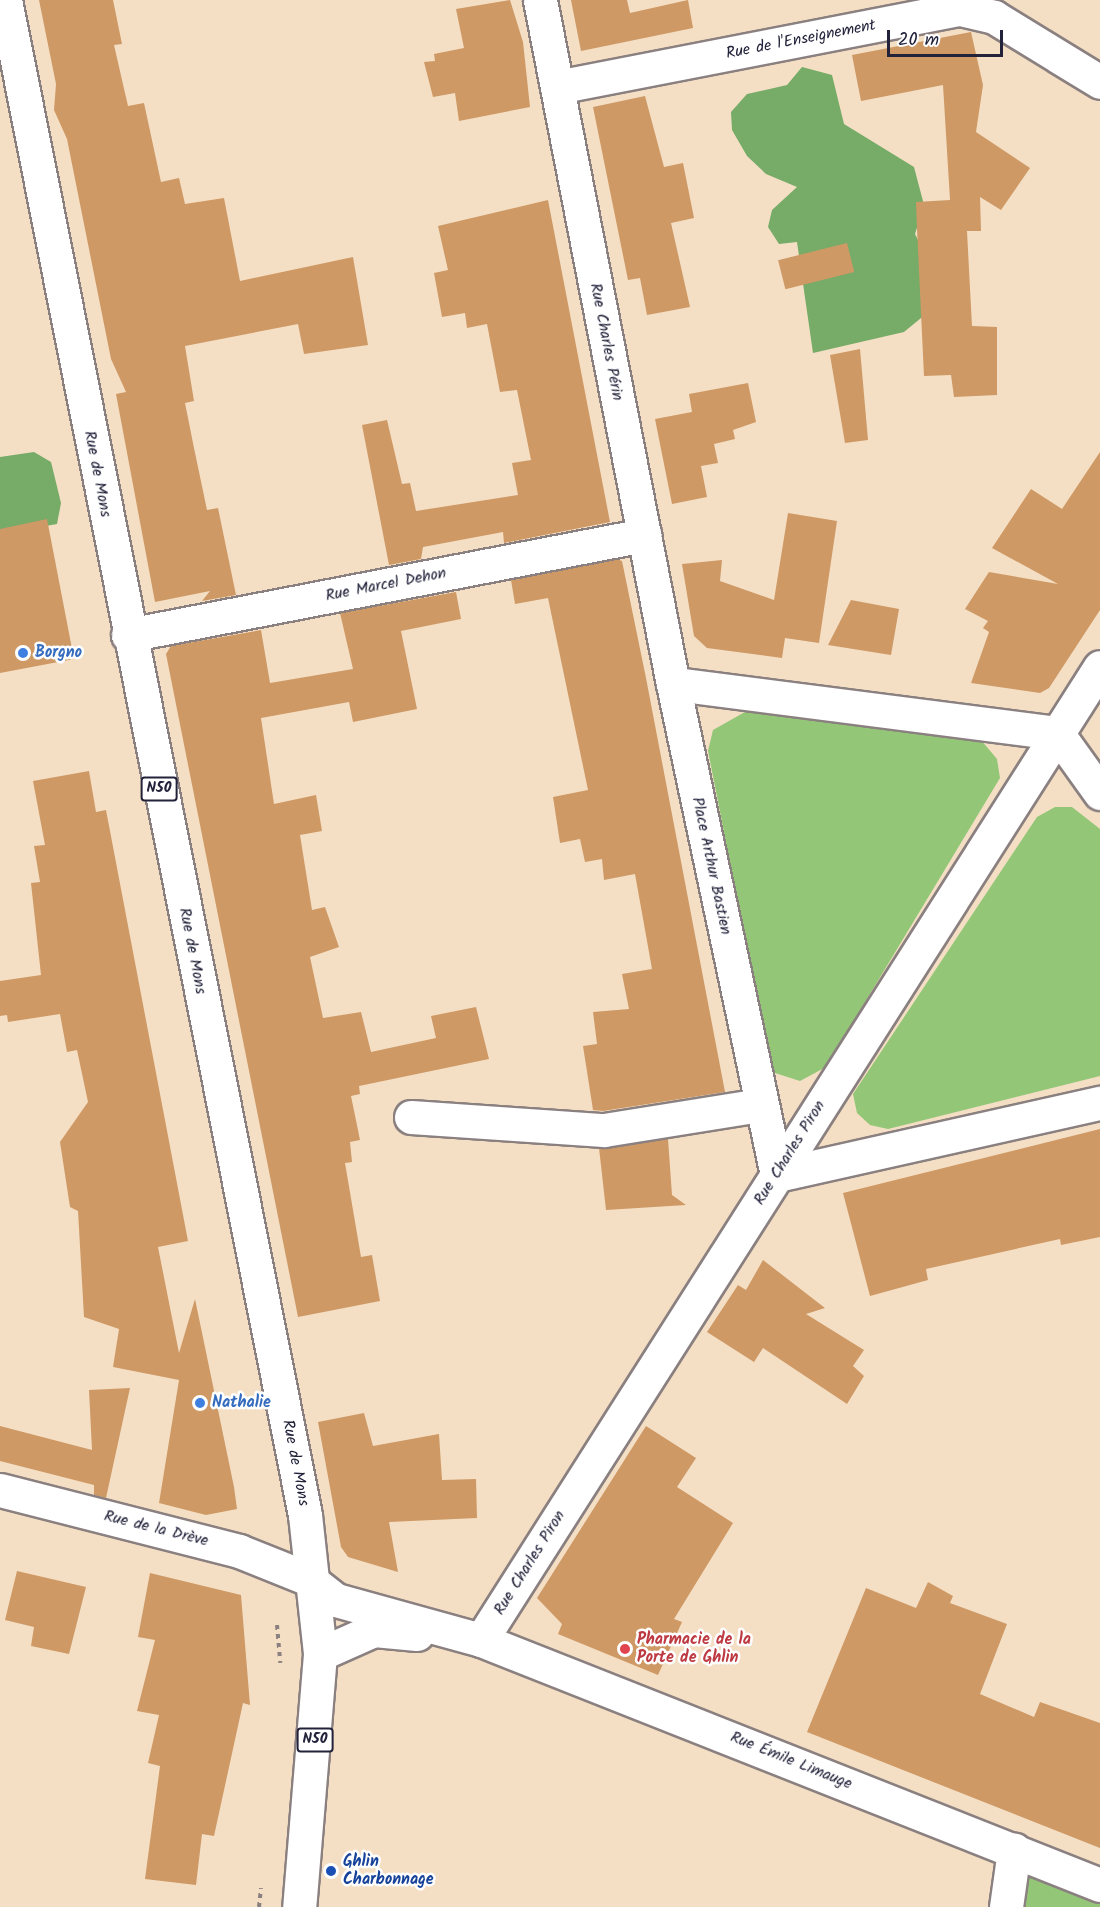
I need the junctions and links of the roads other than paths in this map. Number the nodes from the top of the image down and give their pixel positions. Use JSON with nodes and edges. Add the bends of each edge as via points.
{"nodes":[{"id":1,"x":5,"y":0,"type":"edge"},
{"id":2,"x":540,"y":0,"type":"edge"},
{"id":3,"x":1100,"y":82,"type":"edge"},
{"id":4,"x":557,"y":87,"type":"junction"},
{"id":5,"x":644,"y":535,"type":"junction"},
{"id":6,"x":128,"y":635,"type":"junction"},
{"id":7,"x":1100,"y":667,"type":"edge"},
{"id":8,"x":673,"y":684,"type":"junction"},
{"id":9,"x":1057,"y":733,"type":"junction"},
{"id":10,"x":1100,"y":793,"type":"edge"},
{"id":11,"x":1100,"y":1103,"type":"edge"},
{"id":12,"x":760,"y":1105,"type":"junction"},
{"id":13,"x":411,"y":1117,"type":"dead end"},
{"id":14,"x":777,"y":1175,"type":"junction"},
{"id":15,"x":0,"y":1490,"type":"edge"},
{"id":16,"x":309,"y":1579,"type":"junction"},
{"id":17,"x":481,"y":1640,"type":"junction"},
{"id":18,"x":320,"y":1654,"type":"junction"},
{"id":19,"x":1014,"y":1850,"type":"junction"},
{"id":20,"x":1100,"y":1885,"type":"edge"},
{"id":21,"x":299,"y":1907,"type":"edge"},
{"id":22,"x":1005,"y":1907,"type":"edge"}],
"edges":[{"from":1,"to":6,"type":"street","name":"Rue de Mons","number":"N50"},
{"from":2,"to":4,"type":"street","name":"Rue Charles Périn"},
{"from":3,"to":4,"type":"street","name":"Rue de l'Enseignement","via":[[994,17],[960,9]]},
{"from":4,"to":5,"type":"street","name":"Rue Charles Périn"},
{"from":5,"to":6,"type":"street","name":"Rue Marcel Dehon"},
{"from":5,"to":8,"type":"street","name":"Rue Charles Périn"},
{"from":6,"to":16,"type":"street","name":"Rue de Mons","number":"N50","via":[[305,1515]]},
{"from":7,"to":9,"type":"street","name":"Rue Charles Piron"},
{"from":8,"to":9,"type":"street"},
{"from":8,"to":12,"type":"street","name":"Place Arthur Bastien"},
{"from":9,"to":10,"type":"street"},
{"from":9,"to":14,"type":"street","name":"Rue Charles Piron"},
{"from":11,"to":14,"type":"street"},
{"from":12,"to":13,"type":"street","via":[[604,1130]]},
{"from":12,"to":14,"type":"street","name":"Place Arthur Bastien"},
{"from":14,"to":17,"type":"street","name":"Rue Charles Piron"},
{"from":15,"to":16,"type":"street","name":"Rue de la Drève","via":[[239,1551]]},
{"from":16,"to":17,"type":"street","name":"Rue de la Drève","via":[[336,1600]]},
{"from":16,"to":18,"type":"street","name":"Rue de Mons","number":"N50"},
{"from":17,"to":18,"type":"street","via":[[374,1630]]},
{"from":17,"to":19,"type":"street","name":"Rue Émile Limauge"},
{"from":18,"to":21,"type":"street","name":"Rue de Mons","number":"N50"},
{"from":19,"to":20,"type":"street","name":"Rue Émile Limauge"},
{"from":19,"to":22,"type":"street"}]}
